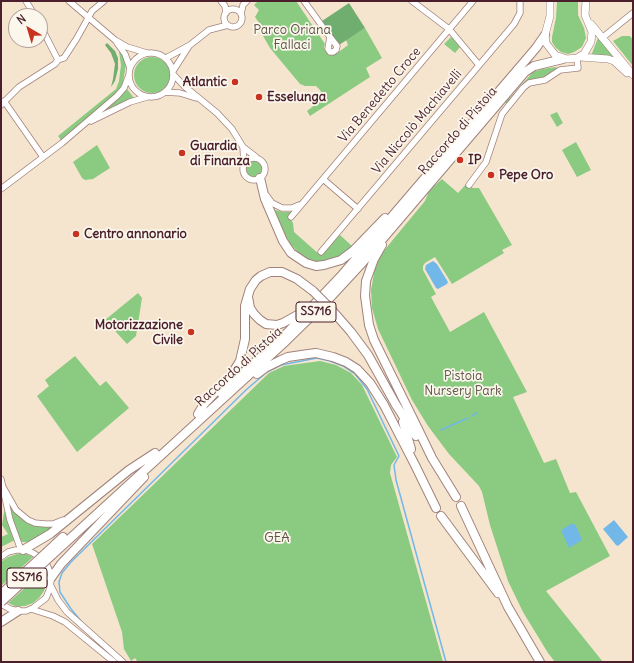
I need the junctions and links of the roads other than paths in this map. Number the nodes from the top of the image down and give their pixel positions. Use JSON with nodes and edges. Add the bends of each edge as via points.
{"nodes":[{"id":1,"x":69,"y":1,"type":"edge"},
{"id":2,"x":104,"y":1,"type":"edge"},
{"id":3,"x":221,"y":1,"type":"edge"},
{"id":4,"x":304,"y":1,"type":"edge"},
{"id":5,"x":412,"y":1,"type":"edge"},
{"id":6,"x":473,"y":1,"type":"edge"},
{"id":7,"x":520,"y":1,"type":"edge"},
{"id":8,"x":550,"y":1,"type":"edge"},
{"id":9,"x":586,"y":1,"type":"edge"},
{"id":10,"x":245,"y":3,"type":"edge"},
{"id":11,"x":232,"y":13,"type":"junction"},
{"id":12,"x":633,"y":13,"type":"edge"},
{"id":13,"x":89,"y":17,"type":"junction"},
{"id":14,"x":586,"y":19,"type":"junction"},
{"id":15,"x":228,"y":25,"type":"junction"},
{"id":16,"x":450,"y":29,"type":"junction"},
{"id":17,"x":210,"y":30,"type":"junction"},
{"id":18,"x":545,"y":36,"type":"junction"},
{"id":19,"x":330,"y":37,"type":"dead end"},
{"id":20,"x":602,"y":38,"type":"junction"},
{"id":21,"x":115,"y":40,"type":"junction"},
{"id":22,"x":48,"y":41,"type":"edge"},
{"id":23,"x":190,"y":44,"type":"junction"},
{"id":24,"x":147,"y":53,"type":"junction"},
{"id":25,"x":578,"y":57,"type":"junction"},
{"id":26,"x":166,"y":58,"type":"junction"},
{"id":27,"x":563,"y":59,"type":"junction"},
{"id":28,"x":58,"y":60,"type":"junction"},
{"id":29,"x":479,"y":65,"type":"junction"},
{"id":30,"x":130,"y":68,"type":"junction"},
{"id":31,"x":174,"y":73,"type":"junction"},
{"id":32,"x":129,"y":75,"type":"junction"},
{"id":33,"x":633,"y":75,"type":"edge"},
{"id":34,"x":633,"y":78,"type":"edge"},
{"id":35,"x":165,"y":92,"type":"junction"},
{"id":36,"x":148,"y":97,"type":"junction"},
{"id":37,"x":199,"y":99,"type":"junction"},
{"id":38,"x":3,"y":103,"type":"edge"},
{"id":39,"x":87,"y":123,"type":"junction"},
{"id":40,"x":243,"y":147,"type":"junction"},
{"id":41,"x":43,"y":157,"type":"junction"},
{"id":42,"x":256,"y":157,"type":"junction"},
{"id":43,"x":244,"y":163,"type":"junction"},
{"id":44,"x":261,"y":178,"type":"junction"},
{"id":45,"x":323,"y":179,"type":"junction"},
{"id":46,"x":422,"y":182,"type":"junction"},
{"id":47,"x":469,"y":185,"type":"dead end"},
{"id":48,"x":1,"y":189,"type":"edge"},
{"id":49,"x":303,"y":203,"type":"junction"},
{"id":50,"x":358,"y":209,"type":"junction"},
{"id":51,"x":291,"y":217,"type":"dead end"},
{"id":52,"x":400,"y":218,"type":"junction"},
{"id":53,"x":321,"y":252,"type":"dead end"},
{"id":54,"x":330,"y":289,"type":"junction"},
{"id":55,"x":248,"y":296,"type":"junction"},
{"id":56,"x":233,"y":390,"type":"junction"},
{"id":57,"x":396,"y":405,"type":"junction"},
{"id":58,"x":198,"y":414,"type":"junction"},
{"id":59,"x":157,"y":454,"type":"junction"},
{"id":60,"x":432,"y":458,"type":"junction"},
{"id":61,"x":415,"y":465,"type":"junction"},
{"id":62,"x":2,"y":482,"type":"edge"},
{"id":63,"x":456,"y":497,"type":"dead end"},
{"id":64,"x":461,"y":506,"type":"dead end"},
{"id":65,"x":436,"y":508,"type":"dead end"},
{"id":66,"x":441,"y":516,"type":"dead end"},
{"id":67,"x":71,"y":517,"type":"junction"},
{"id":68,"x":22,"y":550,"type":"junction"},
{"id":69,"x":50,"y":553,"type":"junction"},
{"id":70,"x":1,"y":557,"type":"edge"},
{"id":71,"x":51,"y":582,"type":"junction"},
{"id":72,"x":1,"y":594,"type":"edge"},
{"id":73,"x":1,"y":603,"type":"edge"},
{"id":74,"x":508,"y":606,"type":"junction"},
{"id":75,"x":31,"y":609,"type":"junction"},
{"id":76,"x":18,"y":611,"type":"junction"},
{"id":77,"x":515,"y":619,"type":"junction"},
{"id":78,"x":1,"y":622,"type":"edge"},
{"id":79,"x":114,"y":662,"type":"edge"},
{"id":80,"x":123,"y":662,"type":"edge"},
{"id":81,"x":537,"y":662,"type":"edge"},
{"id":82,"x":540,"y":662,"type":"edge"},
{"id":83,"x":545,"y":662,"type":"edge"}],
"edges":[{"from":1,"to":13,"type":"street"},
{"from":2,"to":13,"type":"street"},
{"from":3,"to":11,"type":"street"},
{"from":4,"to":19,"type":"street"},
{"from":5,"to":16,"type":"street"},
{"from":6,"to":16,"type":"street","name":"Via Benedetto Croce"},
{"from":7,"to":29,"type":"street","name":"Via Niccolò Machiavelli","via":[[521,10],[516,20]]},
{"from":8,"to":18,"type":"main road","via":[[550,16]]},
{"from":9,"to":14,"type":"main road"},
{"from":10,"to":11,"type":"street"},
{"from":11,"to":15,"type":"street","via":[[225,21]]},
{"from":11,"to":15,"type":"street","via":[[242,21],[234,27]]},
{"from":11,"to":17,"type":"street"},
{"from":12,"to":20,"type":"street"},
{"from":13,"to":21,"type":"street"},
{"from":13,"to":28,"type":"street","via":[[67,55]]},
{"from":14,"to":20,"type":"main road"},
{"from":14,"to":25,"type":"main road","via":[[592,32],[592,39],[586,52]]},
{"from":15,"to":17,"type":"street"},
{"from":16,"to":29,"type":"street"},
{"from":16,"to":45,"type":"street","name":"Via Benedetto Croce"},
{"from":17,"to":23,"type":"street"},
{"from":18,"to":27,"type":"main road","via":[[549,49]]},
{"from":18,"to":46,"type":"highway","name":"Raccordo di Pistoia","number":"SS716"},
{"from":20,"to":33,"type":"main road"},
{"from":21,"to":24,"type":"street"},
{"from":21,"to":30,"type":"street","via":[[125,54]]},
{"from":22,"to":28,"type":"street"},
{"from":23,"to":26,"type":"street"},
{"from":23,"to":31,"type":"street"},
{"from":24,"to":26,"type":"street","via":[[158,53]]},
{"from":24,"to":30,"type":"street","via":[[137,58]]},
{"from":25,"to":27,"type":"main road"},
{"from":25,"to":34,"type":"main road","via":[[611,60]]},
{"from":25,"to":47,"type":"street","via":[[578,68],[560,70],[545,80],[528,84],[510,104],[501,116],[486,162]]},
{"from":26,"to":31,"type":"street"},
{"from":27,"to":52,"type":"highway","name":"Raccordo di Pistoia","number":"SS716","via":[[534,66],[522,74]]},
{"from":28,"to":38,"type":"street","via":[[16,89]]},
{"from":29,"to":50,"type":"street","name":"Via Niccolò Machiavelli"},
{"from":30,"to":32,"type":"street"},
{"from":31,"to":35,"type":"street"},
{"from":31,"to":37,"type":"street"},
{"from":32,"to":36,"type":"street","via":[[134,88]]},
{"from":32,"to":39,"type":"street","via":[[120,93]]},
{"from":35,"to":36,"type":"street"},
{"from":35,"to":37,"type":"street","via":[[180,92]]},
{"from":36,"to":39,"type":"street","via":[[130,102]]},
{"from":37,"to":40,"type":"street","via":[[221,117]]},
{"from":38,"to":41,"type":"street"},
{"from":39,"to":41,"type":"street"},
{"from":40,"to":42,"type":"street"},
{"from":40,"to":43,"type":"street"},
{"from":41,"to":48,"type":"street"},
{"from":42,"to":43,"type":"street"},
{"from":42,"to":44,"type":"street","via":[[265,165]]},
{"from":43,"to":44,"type":"street","via":[[242,169],[245,176],[252,180]]},
{"from":44,"to":46,"type":"highway","via":[[264,200],[286,247],[301,261],[316,266],[331,264],[344,258]]},
{"from":44,"to":49,"type":"street","via":[[272,203],[289,208]]},
{"from":45,"to":49,"type":"street","name":"Via Benedetto Croce"},
{"from":45,"to":50,"type":"street"},
{"from":46,"to":54,"type":"highway","name":"Raccordo di Pistoia","number":"SS716"},
{"from":49,"to":51,"type":"street","name":"Via Benedetto Croce"},
{"from":50,"to":53,"type":"street","name":"Via Niccolò Machiavelli"},
{"from":52,"to":56,"type":"highway","name":"Raccordo di Pistoia","number":"SS716","via":[[326,302]]},
{"from":52,"to":60,"type":"highway","via":[[378,252],[370,270],[366,281],[366,310],[374,340]]},
{"from":54,"to":55,"type":"highway","via":[[298,316],[277,325],[266,324],[257,318]]},
{"from":54,"to":58,"type":"highway","name":"Raccordo di Pistoia","number":"SS716","via":[[288,332]]},
{"from":55,"to":57,"type":"highway","bridge":true,"via":[[252,285],[265,274],[286,273],[294,277],[313,291],[351,332],[368,355]]},
{"from":55,"to":58,"type":"highway","via":[[245,306],[244,346],[240,361],[230,377],[204,404]]},
{"from":56,"to":59,"type":"highway","name":"Raccordo di Pistoia","number":"SS716"},
{"from":56,"to":61,"type":"highway","via":[[265,368],[288,357],[316,353],[340,359],[357,369],[370,383]]},
{"from":57,"to":60,"type":"highway"},
{"from":57,"to":61,"type":"highway","via":[[407,432]]},
{"from":58,"to":59,"type":"highway","name":"Raccordo di Pistoia","number":"SS716"},
{"from":59,"to":67,"type":"highway","via":[[129,470]]},
{"from":59,"to":69,"type":"highway","name":"Raccordo di Pistoia","number":"SS716"},
{"from":59,"to":71,"type":"highway","via":[[152,468],[61,564]]},
{"from":60,"to":63,"type":"highway"},
{"from":61,"to":65,"type":"highway"},
{"from":62,"to":67,"type":"street","via":[[16,510],[31,521],[50,524]]},
{"from":62,"to":68,"type":"street","via":[[10,520]]},
{"from":64,"to":74,"type":"highway"},
{"from":66,"to":74,"type":"highway"},
{"from":67,"to":68,"type":"highway","via":[[43,539]]},
{"from":68,"to":70,"type":"street","via":[[11,551]]},
{"from":68,"to":71,"type":"street","via":[[42,559],[48,567]]},
{"from":69,"to":72,"type":"highway","name":"Raccordo di Pistoia","number":"SS716","bridge":true},
{"from":69,"to":73,"type":"highway","name":"Raccordo di Pistoia","number":"SS716","bridge":true},
{"from":71,"to":75,"type":"street","via":[[44,600]]},
{"from":71,"to":80,"type":"street","via":[[64,609]]},
{"from":73,"to":76,"type":"street"},
{"from":74,"to":77,"type":"highway"},
{"from":75,"to":76,"type":"street"},
{"from":75,"to":79,"type":"street","via":[[65,622]]},
{"from":76,"to":78,"type":"highway"},
{"from":77,"to":81,"type":"highway"},
{"from":77,"to":82,"type":"highway"},
{"from":77,"to":83,"type":"highway"}]}
